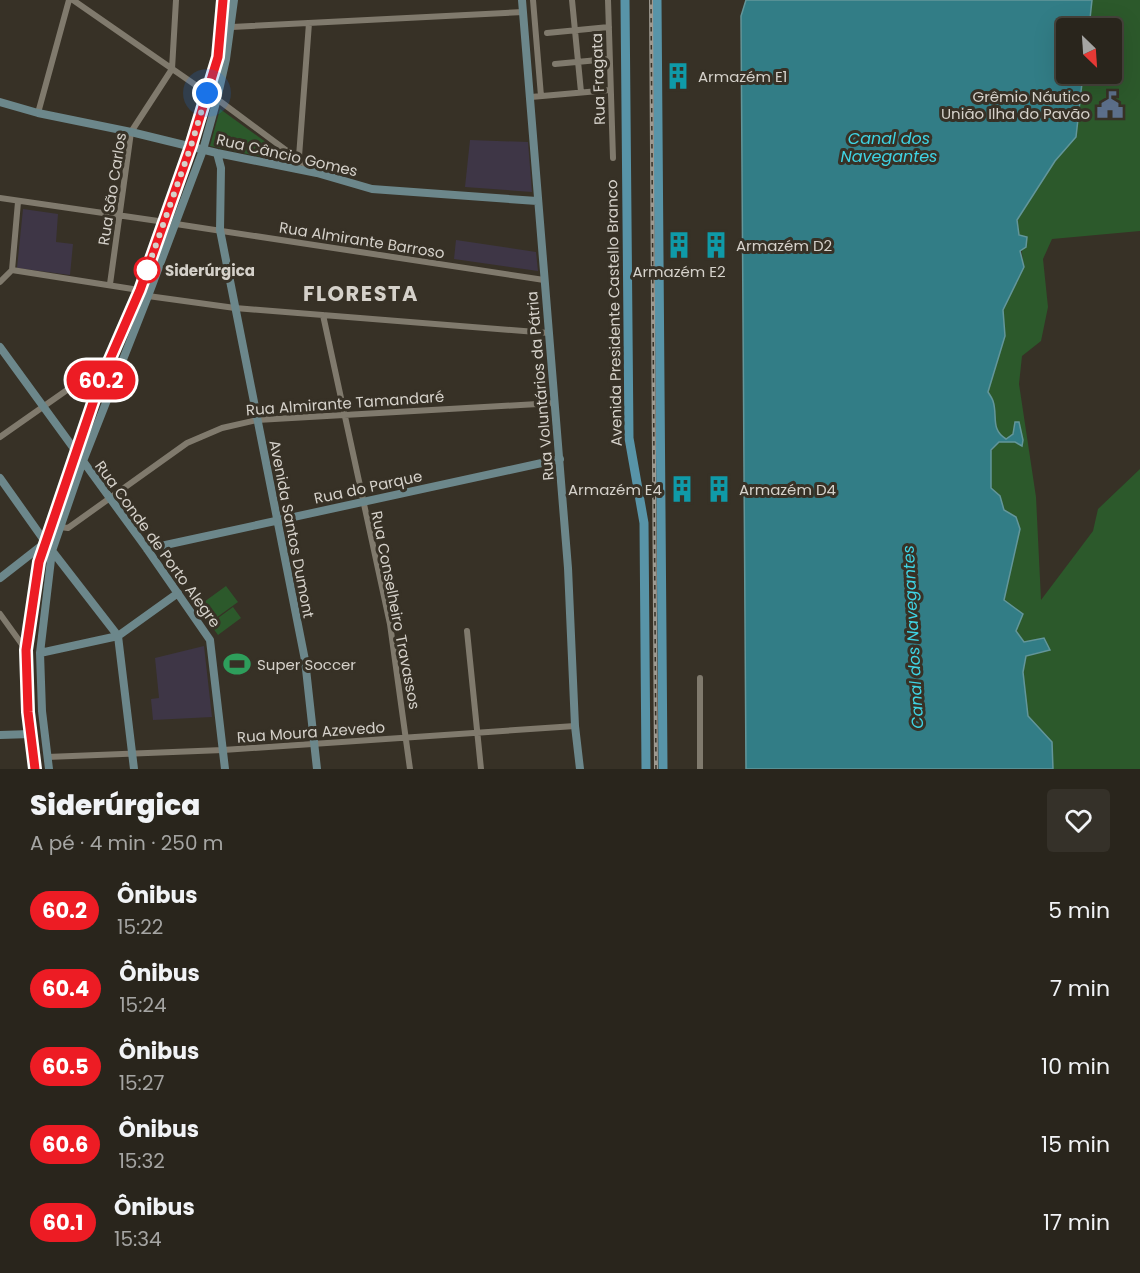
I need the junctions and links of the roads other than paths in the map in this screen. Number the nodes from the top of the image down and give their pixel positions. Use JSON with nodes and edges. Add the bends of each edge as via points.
{"nodes":[{"id":1,"x":71,"y":0,"type":"edge"},
{"id":2,"x":176,"y":0,"type":"edge"},
{"id":3,"x":223,"y":0,"type":"edge"},
{"id":4,"x":234,"y":0,"type":"edge"},
{"id":5,"x":522,"y":0,"type":"edge"},
{"id":6,"x":533,"y":0,"type":"edge"},
{"id":7,"x":538,"y":0,"type":"edge"},
{"id":8,"x":572,"y":0,"type":"edge"},
{"id":9,"x":608,"y":0,"type":"edge"},
{"id":10,"x":625,"y":0,"type":"edge"},
{"id":11,"x":657,"y":0,"type":"edge"},
{"id":12,"x":523,"y":12,"type":"junction"},
{"id":13,"x":309,"y":23,"type":"junction"},
{"id":14,"x":232,"y":27,"type":"junction"},
{"id":15,"x":609,"y":27,"type":"junction"},
{"id":16,"x":575,"y":30,"type":"junction"},
{"id":17,"x":547,"y":33,"type":"dead end"},
{"id":18,"x":609,"y":59,"type":"junction"},
{"id":19,"x":578,"y":62,"type":"junction"},
{"id":20,"x":555,"y":64,"type":"dead end"},
{"id":21,"x":172,"y":69,"type":"junction"},
{"id":22,"x":610,"y":90,"type":"junction"},
{"id":23,"x":581,"y":92,"type":"junction"},
{"id":24,"x":207,"y":93,"type":"junction"},
{"id":25,"x":541,"y":96,"type":"junction"},
{"id":26,"x":531,"y":97,"type":"junction"},
{"id":27,"x":217,"y":99,"type":"junction"},
{"id":28,"x":0,"y":102,"type":"edge"},
{"id":29,"x":38,"y":113,"type":"junction"},
{"id":30,"x":131,"y":132,"type":"junction"},
{"id":31,"x":191,"y":146,"type":"junction"},
{"id":32,"x":203,"y":150,"type":"junction"},
{"id":33,"x":217,"y":153,"type":"junction"},
{"id":34,"x":613,"y":158,"type":"dead end"},
{"id":35,"x":298,"y":159,"type":"junction"},
{"id":36,"x":298,"y":170,"type":"junction"},
{"id":37,"x":317,"y":173,"type":"junction"},
{"id":38,"x":0,"y":198,"type":"edge"},
{"id":39,"x":537,"y":201,"type":"junction"},
{"id":40,"x":18,"y":202,"type":"junction"},
{"id":41,"x":120,"y":217,"type":"junction"},
{"id":42,"x":165,"y":222,"type":"junction"},
{"id":43,"x":176,"y":224,"type":"junction"},
{"id":44,"x":220,"y":230,"type":"junction"},
{"id":45,"x":12,"y":270,"type":"junction"},
{"id":46,"x":544,"y":280,"type":"junction"},
{"id":47,"x":0,"y":282,"type":"edge"},
{"id":48,"x":110,"y":284,"type":"junction"},
{"id":49,"x":140,"y":290,"type":"junction"},
{"id":50,"x":148,"y":296,"type":"junction"},
{"id":51,"x":235,"y":308,"type":"junction"},
{"id":52,"x":323,"y":315,"type":"junction"},
{"id":53,"x":549,"y":333,"type":"junction"},
{"id":54,"x":0,"y":347,"type":"edge"},
{"id":55,"x":67,"y":390,"type":"dead end"},
{"id":56,"x":555,"y":403,"type":"junction"},
{"id":57,"x":44,"y":406,"type":"junction"},
{"id":58,"x":345,"y":416,"type":"junction"},
{"id":59,"x":256,"y":420,"type":"junction"},
{"id":60,"x":0,"y":438,"type":"edge"},
{"id":61,"x":75,"y":451,"type":"junction"},
{"id":62,"x":560,"y":459,"type":"junction"},
{"id":63,"x":82,"y":461,"type":"junction"},
{"id":64,"x":0,"y":478,"type":"edge"},
{"id":65,"x":110,"y":499,"type":"junction"},
{"id":66,"x":364,"y":502,"type":"junction"},
{"id":67,"x":277,"y":521,"type":"junction"},
{"id":68,"x":60,"y":527,"type":"junction"},
{"id":69,"x":46,"y":543,"type":"junction"},
{"id":70,"x":147,"y":549,"type":"junction"},
{"id":71,"x":52,"y":551,"type":"junction"},
{"id":72,"x":0,"y":578,"type":"edge"},
{"id":73,"x":178,"y":593,"type":"junction"},
{"id":74,"x":0,"y":614,"type":"edge"},
{"id":75,"x":467,"y":631,"type":"dead end"},
{"id":76,"x":118,"y":636,"type":"junction"},
{"id":77,"x":26,"y":650,"type":"junction"},
{"id":78,"x":40,"y":653,"type":"junction"},
{"id":79,"x":700,"y":678,"type":"dead end"},
{"id":80,"x":575,"y":726,"type":"junction"},
{"id":81,"x":478,"y":733,"type":"junction"},
{"id":82,"x":31,"y":734,"type":"junction"},
{"id":83,"x":0,"y":735,"type":"edge"},
{"id":84,"x":407,"y":737,"type":"junction"},
{"id":85,"x":315,"y":744,"type":"junction"},
{"id":86,"x":223,"y":750,"type":"junction"},
{"id":87,"x":47,"y":757,"type":"junction"},
{"id":88,"x":132,"y":757,"type":"edge"},
{"id":89,"x":36,"y":769,"type":"edge"},
{"id":90,"x":49,"y":769,"type":"edge"},
{"id":91,"x":225,"y":769,"type":"edge"},
{"id":92,"x":317,"y":769,"type":"edge"},
{"id":93,"x":411,"y":769,"type":"edge"},
{"id":94,"x":481,"y":769,"type":"edge"},
{"id":95,"x":580,"y":769,"type":"edge"},
{"id":96,"x":646,"y":769,"type":"edge"},
{"id":97,"x":663,"y":769,"type":"edge"},
{"id":98,"x":700,"y":769,"type":"edge"}],
"edges":[{"from":1,"to":21,"type":"street"},
{"from":1,"to":29,"type":"street"},
{"from":2,"to":21,"type":"street","name":"Rua São Carlos"},
{"from":3,"to":24,"type":"main road","via":[[218,57]]},
{"from":4,"to":14,"type":"main road"},
{"from":5,"to":12,"type":"main road","name":"Rua Voluntários da Pátria"},
{"from":6,"to":7,"type":"street"},
{"from":6,"to":25,"type":"street"},
{"from":8,"to":16,"type":"street"},
{"from":9,"to":15,"type":"street","name":"Rua Fragata"},
{"from":10,"to":96,"type":"main road","name":"Avenida Presidente Castello Branco","via":[[629,438],[644,523]]},
{"from":11,"to":97,"type":"main road"},
{"from":12,"to":13,"type":"street"},
{"from":12,"to":26,"type":"main road","name":"Rua Voluntários da Pátria"},
{"from":13,"to":14,"type":"street"},
{"from":13,"to":35,"type":"street"},
{"from":14,"to":27,"type":"main road"},
{"from":15,"to":16,"type":"street"},
{"from":15,"to":18,"type":"street","name":"Rua Fragata"},
{"from":16,"to":17,"type":"street"},
{"from":16,"to":19,"type":"street"},
{"from":18,"to":19,"type":"street"},
{"from":18,"to":22,"type":"street","name":"Rua Fragata"},
{"from":19,"to":20,"type":"street"},
{"from":19,"to":23,"type":"street"},
{"from":21,"to":24,"type":"street"},
{"from":21,"to":30,"type":"street","name":"Rua São Carlos"},
{"from":22,"to":23,"type":"street"},
{"from":22,"to":34,"type":"street","name":"Rua Fragata"},
{"from":23,"to":25,"type":"street"},
{"from":24,"to":31,"type":"main road"},
{"from":25,"to":26,"type":"street"},
{"from":26,"to":39,"type":"main road","name":"Rua Voluntários da Pátria"},
{"from":27,"to":32,"type":"main road"},
{"from":27,"to":35,"type":"street"},
{"from":28,"to":29,"type":"main road","name":"Rua Câncio Gomes"},
{"from":29,"to":30,"type":"main road","name":"Rua Câncio Gomes"},
{"from":30,"to":31,"type":"main road","name":"Rua Câncio Gomes"},
{"from":30,"to":41,"type":"street","name":"Rua São Carlos"},
{"from":31,"to":32,"type":"main road","name":"Rua Câncio Gomes"},
{"from":31,"to":42,"type":"main road"},
{"from":32,"to":33,"type":"main road","name":"Rua Câncio Gomes"},
{"from":32,"to":43,"type":"main road"},
{"from":33,"to":36,"type":"main road","name":"Rua Câncio Gomes"},
{"from":33,"to":44,"type":"main road","name":"Avenida Santos Dumont","via":[[221,168]]},
{"from":35,"to":36,"type":"street"},
{"from":35,"to":37,"type":"street"},
{"from":36,"to":37,"type":"main road","name":"Rua Câncio Gomes"},
{"from":37,"to":39,"type":"main road","name":"Rua Câncio Gomes","via":[[372,189]]},
{"from":38,"to":40,"type":"street"},
{"from":39,"to":46,"type":"main road","name":"Rua Voluntários da Pátria"},
{"from":40,"to":41,"type":"street"},
{"from":40,"to":45,"type":"street"},
{"from":41,"to":42,"type":"street"},
{"from":41,"to":48,"type":"street","name":"Rua São Carlos"},
{"from":42,"to":49,"type":"main road"},
{"from":43,"to":44,"type":"street","name":"Rua Almirante Barroso"},
{"from":43,"to":50,"type":"main road"},
{"from":44,"to":46,"type":"street","name":"Rua Almirante Barroso"},
{"from":44,"to":51,"type":"main road","name":"Avenida Santos Dumont"},
{"from":45,"to":47,"type":"street"},
{"from":45,"to":48,"type":"street"},
{"from":46,"to":53,"type":"main road","name":"Rua Voluntários da Pátria"},
{"from":48,"to":49,"type":"street"},
{"from":49,"to":61,"type":"main road"},
{"from":50,"to":51,"type":"street"},
{"from":50,"to":63,"type":"main road"},
{"from":51,"to":52,"type":"street"},
{"from":51,"to":59,"type":"main road","name":"Avenida Santos Dumont"},
{"from":52,"to":53,"type":"street"},
{"from":52,"to":58,"type":"street","name":"Rua Conselheiro Travassos"},
{"from":53,"to":56,"type":"main road","name":"Rua Voluntários da Pátria"},
{"from":54,"to":57,"type":"main road","name":"Rua Conde de Porto Alegre"},
{"from":55,"to":57,"type":"street"},
{"from":56,"to":58,"type":"street","name":"Rua Almirante Tamandaré"},
{"from":56,"to":62,"type":"main road","name":"Rua Voluntários da Pátria"},
{"from":57,"to":60,"type":"street"},
{"from":57,"to":61,"type":"main road","name":"Rua Conde de Porto Alegre"},
{"from":58,"to":59,"type":"street","name":"Rua Almirante Tamandaré"},
{"from":58,"to":66,"type":"street","name":"Rua Conselheiro Travassos"},
{"from":59,"to":65,"type":"street","name":"Rua Almirante Tamandaré","via":[[222,428],[187,443]]},
{"from":59,"to":67,"type":"main road","name":"Avenida Santos Dumont"},
{"from":61,"to":63,"type":"main road","name":"Rua Conde de Porto Alegre"},
{"from":61,"to":69,"type":"main road"},
{"from":62,"to":66,"type":"main road","name":"Rua do Parque"},
{"from":62,"to":80,"type":"main road","name":"Rua Voluntários da Pátria"},
{"from":63,"to":65,"type":"main road","name":"Rua Conde de Porto Alegre"},
{"from":63,"to":68,"type":"main road"},
{"from":64,"to":69,"type":"main road"},
{"from":65,"to":68,"type":"street","name":"Rua Almirante Tamandaré","via":[[68,528]]},
{"from":65,"to":70,"type":"main road","name":"Rua Conde de Porto Alegre"},
{"from":66,"to":67,"type":"main road","name":"Rua do Parque"},
{"from":66,"to":84,"type":"street","name":"Rua Conselheiro Travassos","via":[[390,624]]},
{"from":67,"to":70,"type":"main road","name":"Rua do Parque"},
{"from":67,"to":85,"type":"main road","name":"Avenida Santos Dumont","via":[[305,660]]},
{"from":68,"to":71,"type":"main road"},
{"from":69,"to":71,"type":"main road"},
{"from":69,"to":72,"type":"main road"},
{"from":69,"to":77,"type":"main road","via":[[39,562]]},
{"from":70,"to":73,"type":"main road","name":"Rua Conde de Porto Alegre"},
{"from":71,"to":76,"type":"main road"},
{"from":71,"to":78,"type":"main road"},
{"from":73,"to":76,"type":"main road"},
{"from":73,"to":86,"type":"main road","name":"Rua Conde de Porto Alegre","via":[[210,640]]},
{"from":74,"to":77,"type":"street"},
{"from":75,"to":81,"type":"street"},
{"from":76,"to":78,"type":"main road"},
{"from":76,"to":88,"type":"main road"},
{"from":77,"to":82,"type":"main road"},
{"from":78,"to":87,"type":"main road"},
{"from":79,"to":98,"type":"street"},
{"from":80,"to":81,"type":"street","name":"Rua Moura Azevedo"},
{"from":80,"to":95,"type":"main road","name":"Rua Voluntários da Pátria"},
{"from":81,"to":84,"type":"street","name":"Rua Moura Azevedo"},
{"from":81,"to":94,"type":"street"},
{"from":82,"to":83,"type":"main road"},
{"from":82,"to":89,"type":"main road"},
{"from":84,"to":85,"type":"street","name":"Rua Moura Azevedo"},
{"from":84,"to":93,"type":"street","name":"Rua Conselheiro Travassos"},
{"from":85,"to":86,"type":"street","name":"Rua Moura Azevedo"},
{"from":85,"to":92,"type":"main road","name":"Avenida Santos Dumont"},
{"from":86,"to":88,"type":"street","name":"Rua Moura Azevedo"},
{"from":86,"to":91,"type":"main road"},
{"from":87,"to":88,"type":"street","name":"Rua Moura Azevedo"},
{"from":87,"to":90,"type":"main road"}]}
